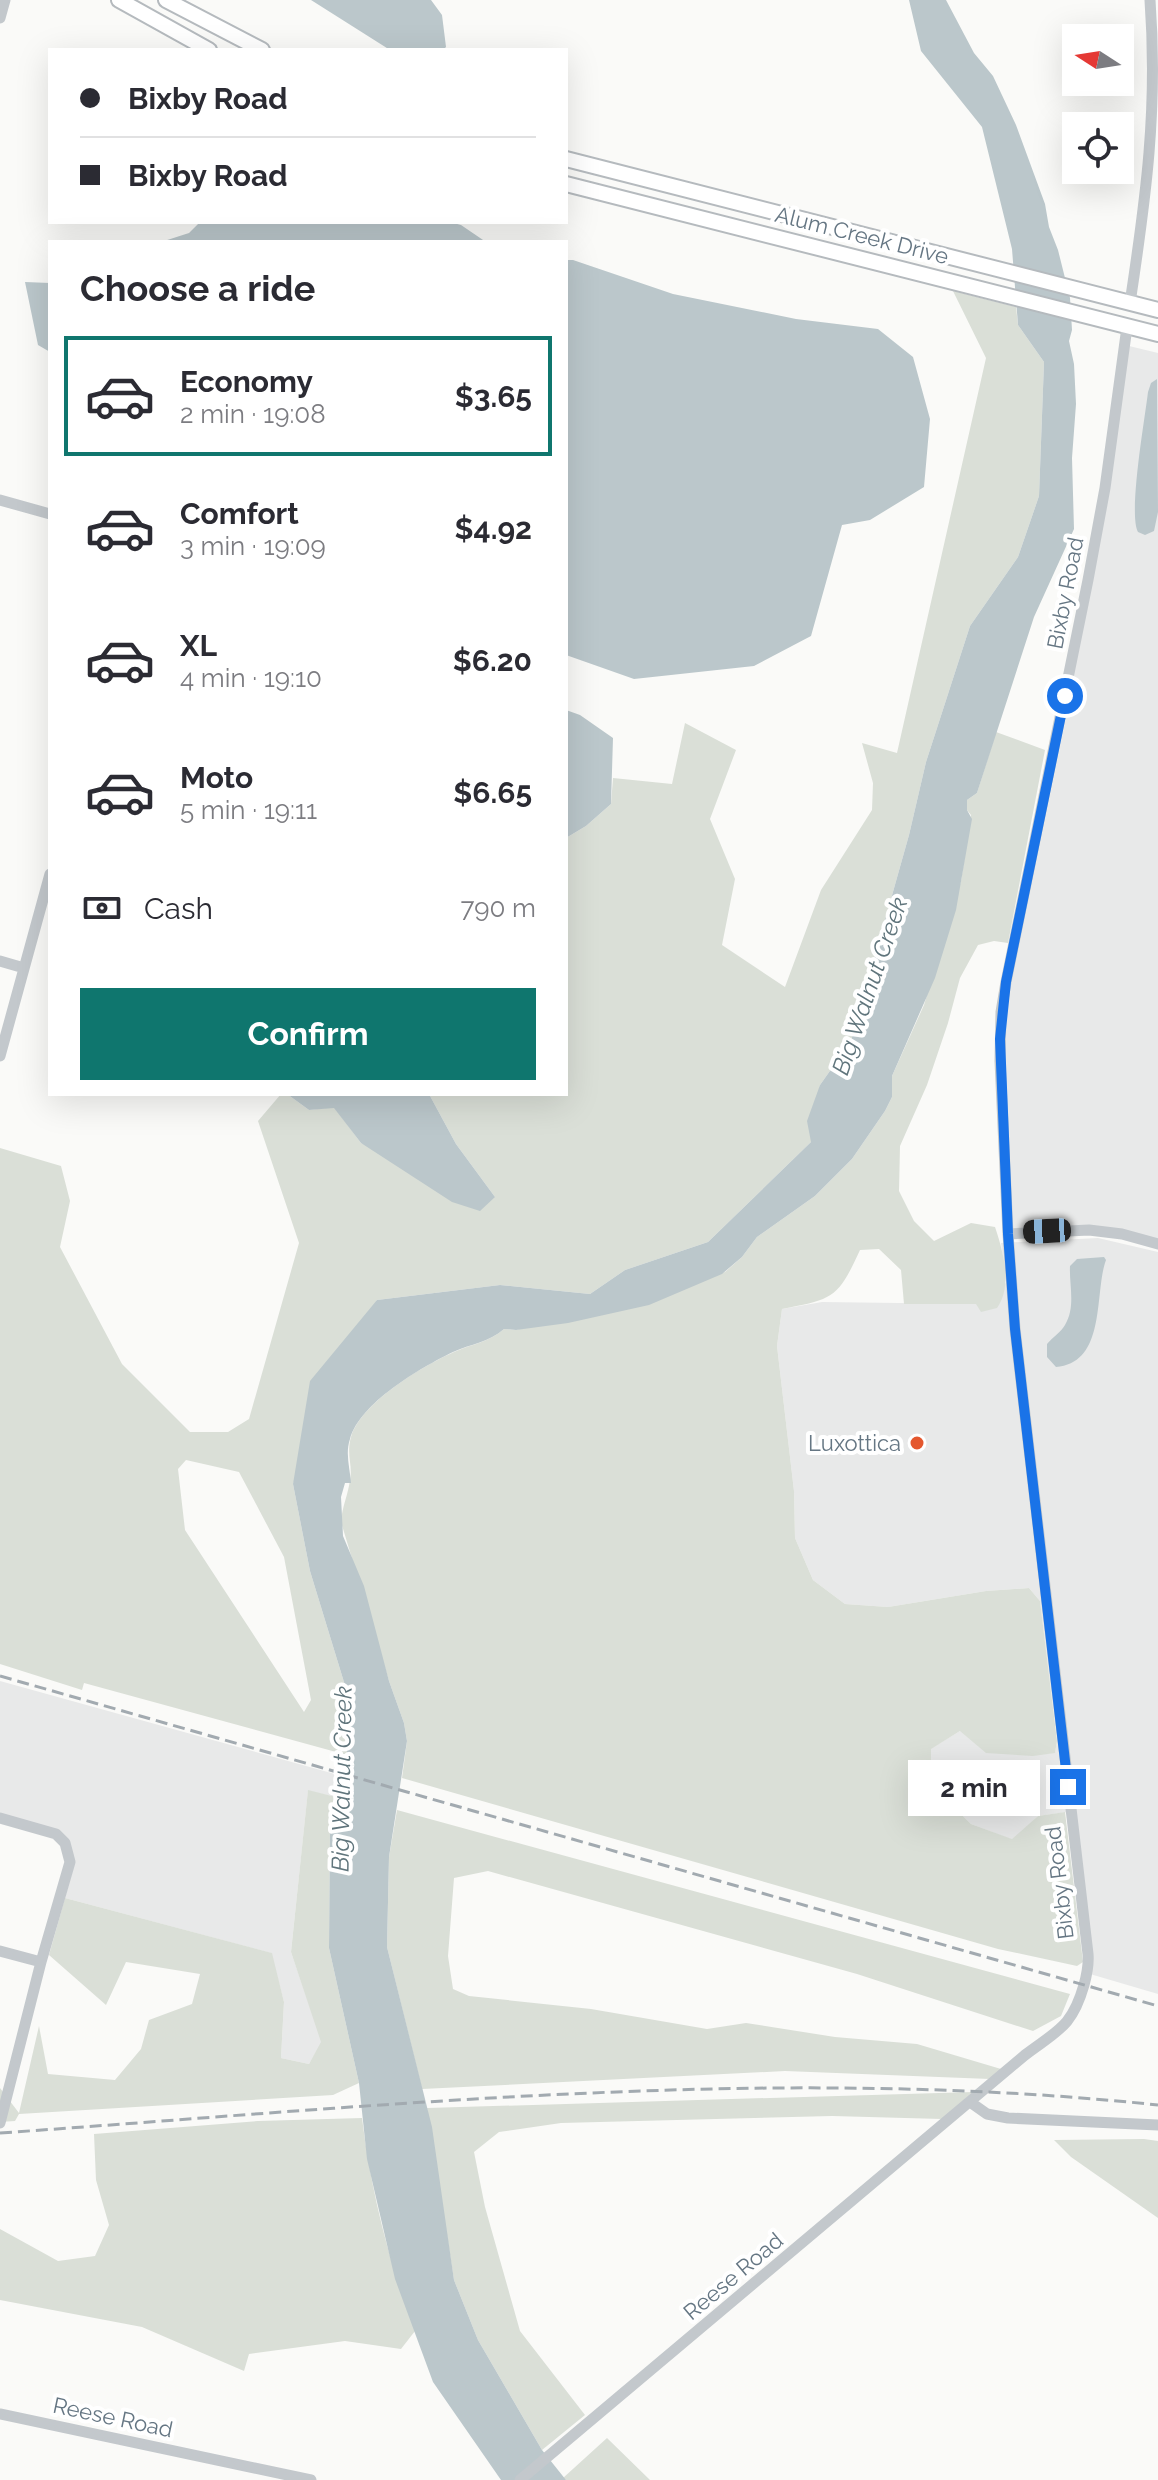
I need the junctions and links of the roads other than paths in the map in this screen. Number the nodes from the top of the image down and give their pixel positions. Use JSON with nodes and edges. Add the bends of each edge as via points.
{"nodes":[{"id":1,"x":5,"y":0,"type":"edge"},
{"id":2,"x":119,"y":0,"type":"edge"},
{"id":3,"x":166,"y":0,"type":"edge"},
{"id":4,"x":1150,"y":0,"type":"edge"},
{"id":5,"x":0,"y":18,"type":"edge"},
{"id":6,"x":205,"y":48,"type":"edge"},
{"id":7,"x":258,"y":48,"type":"edge"},
{"id":8,"x":568,"y":160,"type":"edge"},
{"id":9,"x":568,"y":185,"type":"edge"},
{"id":10,"x":1130,"y":303,"type":"junction"},
{"id":11,"x":1158,"y":310,"type":"edge"},
{"id":12,"x":1127,"y":327,"type":"junction"},
{"id":13,"x":1158,"y":334,"type":"edge"},
{"id":14,"x":0,"y":500,"type":"edge"},
{"id":15,"x":48,"y":513,"type":"edge"},
{"id":16,"x":48,"y":881,"type":"edge"},
{"id":17,"x":0,"y":961,"type":"edge"},
{"id":18,"x":24,"y":968,"type":"junction"},
{"id":19,"x":0,"y":1056,"type":"edge"},
{"id":20,"x":1008,"y":1234,"type":"junction"},
{"id":21,"x":1158,"y":1244,"type":"edge"},
{"id":22,"x":0,"y":1818,"type":"edge"},
{"id":23,"x":0,"y":1951,"type":"edge"},
{"id":24,"x":41,"y":1962,"type":"junction"},
{"id":25,"x":970,"y":2102,"type":"junction"},
{"id":26,"x":0,"y":2123,"type":"edge"},
{"id":27,"x":1158,"y":2125,"type":"edge"},
{"id":28,"x":0,"y":2414,"type":"edge"},
{"id":29,"x":311,"y":2480,"type":"edge"},
{"id":30,"x":520,"y":2480,"type":"edge"}],
"edges":[{"from":1,"to":5,"type":"street"},
{"from":2,"to":6,"type":"main road"},
{"from":3,"to":7,"type":"main road"},
{"from":4,"to":10,"type":"street","via":[[1155,112]]},
{"from":8,"to":10,"type":"main road","name":"Alum Creek Drive"},
{"from":9,"to":12,"type":"main road","name":"Alum Creek Drive"},
{"from":10,"to":11,"type":"main road","name":"Alum Creek Drive"},
{"from":12,"to":13,"type":"main road","name":"Alum Creek Drive"},
{"from":12,"to":20,"type":"street","name":"Bixby Road","via":[[1105,488],[1001,1012]]},
{"from":14,"to":15,"type":"street"},
{"from":16,"to":18,"type":"street"},
{"from":17,"to":18,"type":"street"},
{"from":18,"to":19,"type":"street"},
{"from":20,"to":21,"type":"street","via":[[1089,1230]]},
{"from":20,"to":25,"type":"street","name":"Bixby Road","via":[[1089,1963],[1067,2023]]},
{"from":22,"to":24,"type":"street","via":[[56,1834],[68,1849],[69,1868]]},
{"from":23,"to":24,"type":"street"},
{"from":24,"to":26,"type":"street"},
{"from":25,"to":27,"type":"street","via":[[987,2114],[1008,2118]]},
{"from":25,"to":30,"type":"street","name":"Reese Road"},
{"from":28,"to":29,"type":"street","name":"Reese Road"}]}
